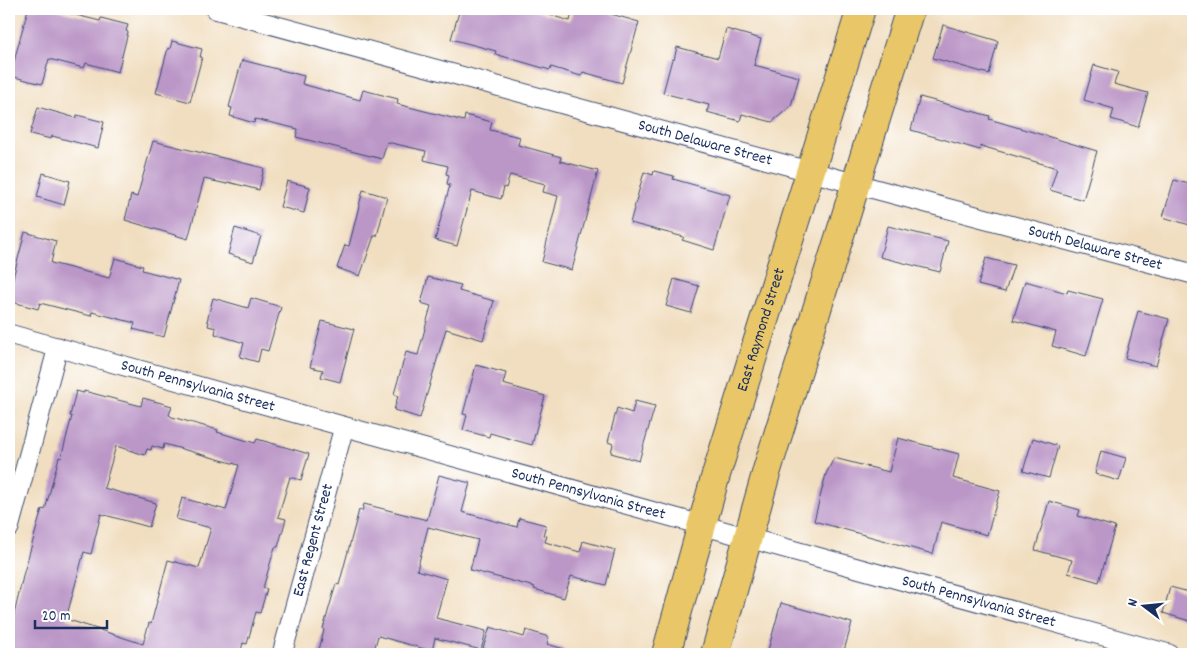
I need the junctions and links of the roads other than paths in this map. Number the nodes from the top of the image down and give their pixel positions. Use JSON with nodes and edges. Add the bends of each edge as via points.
{"nodes":[{"id":1,"x":215,"y":9,"type":"edge"},
{"id":2,"x":861,"y":9,"type":"edge"},
{"id":3,"x":910,"y":9,"type":"edge"},
{"id":4,"x":810,"y":171,"type":"junction"},
{"id":5,"x":856,"y":184,"type":"junction"},
{"id":6,"x":1193,"y":274,"type":"edge"},
{"id":7,"x":9,"y":334,"type":"edge"},
{"id":8,"x":58,"y":348,"type":"junction"},
{"id":9,"x":344,"y":427,"type":"junction"},
{"id":10,"x":702,"y":526,"type":"junction"},
{"id":11,"x":9,"y":528,"type":"edge"},
{"id":12,"x":748,"y":538,"type":"junction"},
{"id":13,"x":282,"y":654,"type":"edge"},
{"id":14,"x":666,"y":654,"type":"edge"},
{"id":15,"x":715,"y":654,"type":"edge"},
{"id":16,"x":1169,"y":654,"type":"edge"}],
"edges":[{"from":1,"to":4,"type":"street","name":"South Delaware Street"},
{"from":2,"to":4,"type":"main road","name":"East Raymond Street"},
{"from":3,"to":5,"type":"main road"},
{"from":4,"to":5,"type":"street","name":"South Delaware Street"},
{"from":4,"to":10,"type":"main road","name":"East Raymond Street"},
{"from":5,"to":6,"type":"street","name":"South Delaware Street"},
{"from":5,"to":12,"type":"main road"},
{"from":7,"to":8,"type":"street","name":"South Pennsylvania Street"},
{"from":8,"to":9,"type":"street","name":"South Pennsylvania Street"},
{"from":8,"to":11,"type":"street"},
{"from":9,"to":10,"type":"street","name":"South Pennsylvania Street"},
{"from":9,"to":13,"type":"street","name":"East Regent Street"},
{"from":10,"to":12,"type":"street","name":"South Pennsylvania Street"},
{"from":10,"to":14,"type":"main road","name":"East Raymond Street"},
{"from":12,"to":15,"type":"main road"},
{"from":12,"to":16,"type":"street","name":"South Pennsylvania Street"}]}
